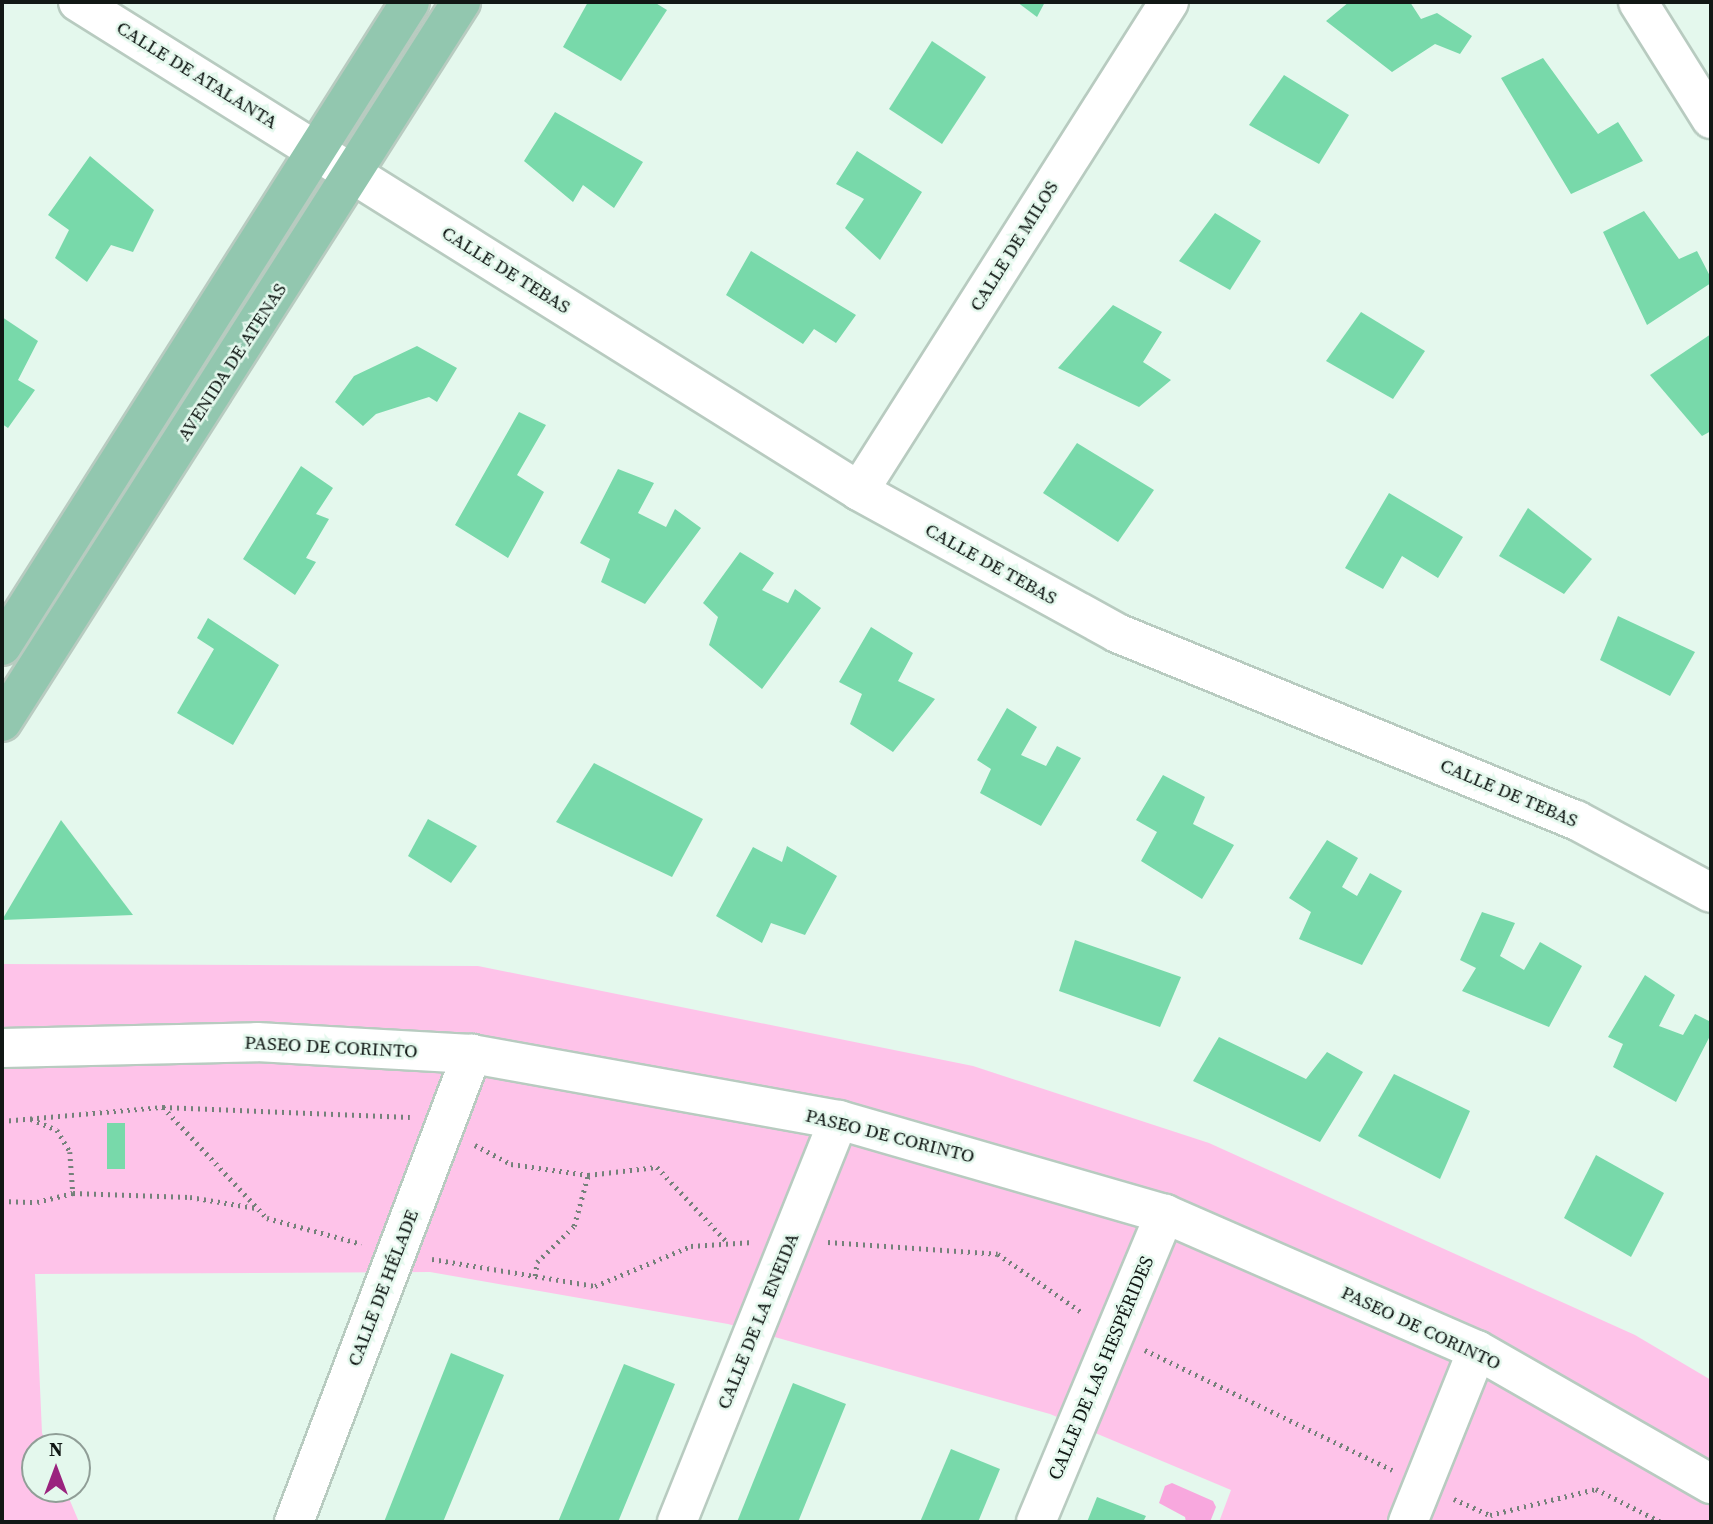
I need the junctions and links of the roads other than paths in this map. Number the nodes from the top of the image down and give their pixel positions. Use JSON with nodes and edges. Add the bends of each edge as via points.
{"nodes":[{"id":1,"x":78,"y":2,"type":"edge"},
{"id":2,"x":410,"y":2,"type":"edge"},
{"id":3,"x":461,"y":2,"type":"edge"},
{"id":4,"x":1169,"y":2,"type":"edge"},
{"id":5,"x":1638,"y":2,"type":"edge"},
{"id":6,"x":1711,"y":119,"type":"edge"},
{"id":7,"x":316,"y":148,"type":"junction"},
{"id":8,"x":352,"y":173,"type":"junction"},
{"id":9,"x":859,"y":491,"type":"junction"},
{"id":10,"x":2,"y":646,"type":"edge"},
{"id":11,"x":2,"y":722,"type":"edge"},
{"id":12,"x":1711,"y":893,"type":"edge"},
{"id":13,"x":2,"y":1048,"type":"edge"},
{"id":14,"x":472,"y":1054,"type":"junction"},
{"id":15,"x":839,"y":1120,"type":"junction"},
{"id":16,"x":1165,"y":1214,"type":"junction"},
{"id":17,"x":1477,"y":1350,"type":"junction"},
{"id":18,"x":1711,"y":1484,"type":"edge"},
{"id":19,"x":294,"y":1522,"type":"edge"},
{"id":20,"x":677,"y":1522,"type":"edge"},
{"id":21,"x":1036,"y":1522,"type":"edge"},
{"id":22,"x":1408,"y":1522,"type":"edge"}],
"edges":[{"from":1,"to":7,"type":"street","name":"CALLE DE ATALANTA"},
{"from":2,"to":7,"type":"main road"},
{"from":3,"to":8,"type":"main road","name":"AVENIDA DE ATENAS"},
{"from":4,"to":9,"type":"street","name":"CALLE DE MILOS"},
{"from":5,"to":6,"type":"street"},
{"from":7,"to":8,"type":"street","name":"CALLE DE TEBAS"},
{"from":7,"to":10,"type":"main road"},
{"from":8,"to":9,"type":"street","name":"CALLE DE TEBAS"},
{"from":8,"to":11,"type":"main road","name":"AVENIDA DE ATENAS"},
{"from":9,"to":12,"type":"street","name":"CALLE DE TEBAS","via":[[1117,633],[1576,820]]},
{"from":13,"to":14,"type":"street","name":"PASEO DE CORINTO","via":[[257,1042]]},
{"from":14,"to":15,"type":"street","name":"PASEO DE CORINTO"},
{"from":14,"to":19,"type":"street","name":"CALLE DE HÉLADE"},
{"from":15,"to":16,"type":"street","name":"PASEO DE CORINTO"},
{"from":15,"to":20,"type":"street","name":"CALLE DE LA ENEIDA"},
{"from":16,"to":17,"type":"street","name":"PASEO DE CORINTO"},
{"from":16,"to":21,"type":"street","name":"CALLE DE LAS HESPÉRIDES"},
{"from":17,"to":18,"type":"street","name":"PASEO DE CORINTO"},
{"from":17,"to":22,"type":"street"}]}
